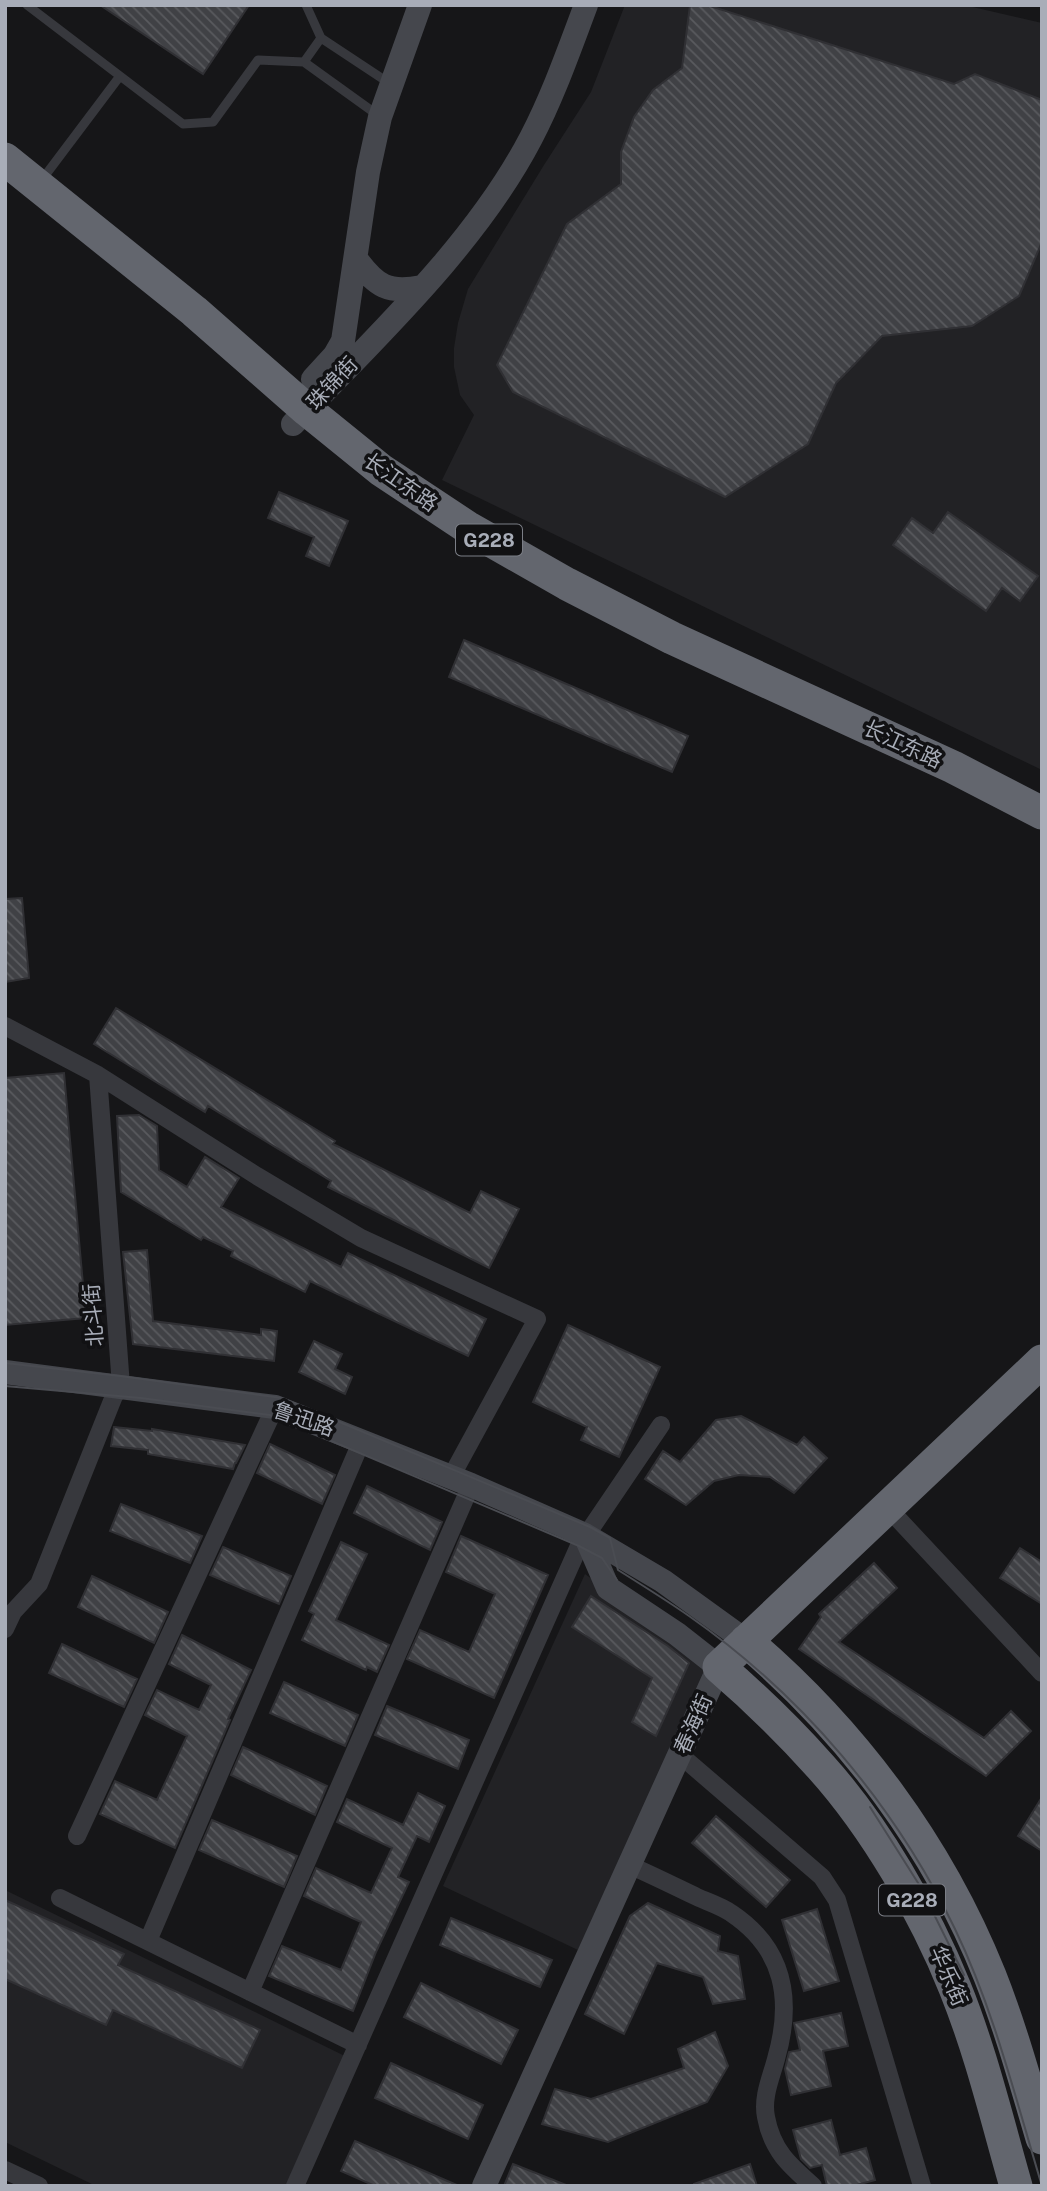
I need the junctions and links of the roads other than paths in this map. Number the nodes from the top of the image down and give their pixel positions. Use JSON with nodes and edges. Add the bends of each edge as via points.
{"nodes":[{"id":1,"x":27,"y":5,"type":"edge"},
{"id":2,"x":306,"y":5,"type":"edge"},
{"id":3,"x":420,"y":5,"type":"edge"},
{"id":4,"x":586,"y":5,"type":"edge"},
{"id":5,"x":321,"y":38,"type":"junction"},
{"id":6,"x":303,"y":62,"type":"junction"},
{"id":7,"x":120,"y":76,"type":"junction"},
{"id":8,"x":391,"y":84,"type":"junction"},
{"id":9,"x":380,"y":117,"type":"junction"},
{"id":10,"x":5,"y":159,"type":"edge"},
{"id":11,"x":5,"y":183,"type":"edge"},
{"id":12,"x":38,"y":185,"type":"junction"},
{"id":13,"x":356,"y":259,"type":"junction"},
{"id":14,"x":422,"y":287,"type":"junction"},
{"id":15,"x":299,"y":411,"type":"junction"},
{"id":16,"x":1042,"y":813,"type":"edge"},
{"id":17,"x":1042,"y":832,"type":"edge"},
{"id":18,"x":5,"y":1026,"type":"edge"},
{"id":19,"x":98,"y":1075,"type":"junction"},
{"id":20,"x":1042,"y":1361,"type":"edge"},
{"id":21,"x":5,"y":1372,"type":"edge"},
{"id":22,"x":121,"y":1387,"type":"junction"},
{"id":23,"x":275,"y":1407,"type":"junction"},
{"id":24,"x":661,"y":1425,"type":"dead end"},
{"id":25,"x":362,"y":1440,"type":"junction"},
{"id":26,"x":461,"y":1481,"type":"junction"},
{"id":27,"x":887,"y":1507,"type":"junction"},
{"id":28,"x":585,"y":1535,"type":"junction"},
{"id":29,"x":5,"y":1629,"type":"edge"},
{"id":30,"x":746,"y":1641,"type":"junction"},
{"id":31,"x":719,"y":1667,"type":"junction"},
{"id":32,"x":1042,"y":1673,"type":"edge"},
{"id":33,"x":679,"y":1754,"type":"junction"},
{"id":34,"x":77,"y":1836,"type":"dead end"},
{"id":35,"x":629,"y":1865,"type":"junction"},
{"id":36,"x":60,"y":1898,"type":"dead end"},
{"id":37,"x":148,"y":1941,"type":"junction"},
{"id":38,"x":250,"y":1992,"type":"junction"},
{"id":39,"x":358,"y":2045,"type":"junction"},
{"id":40,"x":1025,"y":2118,"type":"edge"},
{"id":41,"x":5,"y":2170,"type":"edge"},
{"id":42,"x":39,"y":2186,"type":"edge"},
{"id":43,"x":295,"y":2186,"type":"edge"},
{"id":44,"x":484,"y":2186,"type":"edge"},
{"id":45,"x":813,"y":2186,"type":"edge"},
{"id":46,"x":922,"y":2186,"type":"edge"},
{"id":47,"x":1016,"y":2186,"type":"edge"}],
"edges":[{"from":1,"to":7,"type":"lane"},
{"from":2,"to":5,"type":"lane"},
{"from":3,"to":8,"type":"main road","name":"珠锦街"},
{"from":4,"to":14,"type":"main road","name":"珠锦街","via":[[531,138],[493,200]]},
{"from":5,"to":6,"type":"lane"},
{"from":5,"to":8,"type":"lane"},
{"from":6,"to":7,"type":"lane","via":[[258,60],[212,122],[183,124]]},
{"from":6,"to":9,"type":"lane"},
{"from":7,"to":12,"type":"lane"},
{"from":8,"to":9,"type":"main road","name":"珠锦街"},
{"from":9,"to":13,"type":"main road","name":"珠锦街"},
{"from":10,"to":12,"type":"highway","name":"长江东路","number":"G228"},
{"from":11,"to":15,"type":"highway","name":"长江东路","number":"G228","via":[[182,326]]},
{"from":12,"to":15,"type":"highway","name":"长江东路","number":"G228","via":[[194,311]]},
{"from":13,"to":14,"type":"main road","via":[[382,286],[401,291]]},
{"from":13,"to":15,"type":"main road","name":"珠锦街","via":[[343,341]]},
{"from":14,"to":15,"type":"main road","name":"珠锦街"},
{"from":15,"to":16,"type":"highway","name":"长江东路","number":"G228","via":[[467,527],[568,584]]},
{"from":15,"to":17,"type":"highway","name":"长江东路","number":"G228","via":[[368,486],[457,544],[664,654]]},
{"from":18,"to":19,"type":"street"},
{"from":19,"to":22,"type":"street","name":"北斗街"},
{"from":19,"to":26,"type":"street","via":[[361,1238],[537,1319]]},
{"from":20,"to":27,"type":"highway","name":"春海街"},
{"from":21,"to":22,"type":"main road","name":"鲁迅路"},
{"from":22,"to":23,"type":"main road","name":"鲁迅路"},
{"from":22,"to":29,"type":"street","via":[[39,1584],[13,1612]]},
{"from":23,"to":25,"type":"main road","name":"鲁迅路"},
{"from":23,"to":34,"type":"street"},
{"from":24,"to":28,"type":"street"},
{"from":25,"to":26,"type":"main road","name":"鲁迅路"},
{"from":25,"to":37,"type":"street"},
{"from":26,"to":28,"type":"main road","name":"鲁迅路"},
{"from":26,"to":38,"type":"street"},
{"from":27,"to":30,"type":"highway","name":"春海街"},
{"from":27,"to":32,"type":"street"},
{"from":28,"to":30,"type":"main road","name":"鲁迅路","via":[[663,1581]]},
{"from":28,"to":31,"type":"main road","via":[[608,1588]]},
{"from":28,"to":39,"type":"street"},
{"from":30,"to":31,"type":"highway","name":"春海街"},
{"from":30,"to":40,"type":"highway","name":"华乐街","number":"G228","via":[[852,1745],[942,1876],[990,1976],[1010,2031]]},
{"from":31,"to":33,"type":"main road","name":"春海街"},
{"from":31,"to":40,"type":"highway","name":"华乐街","number":"G228","via":[[823,1769],[867,1828],[935,1941],[975,2042]]},
{"from":33,"to":35,"type":"main road","name":"春海街"},
{"from":33,"to":46,"type":"street","via":[[831,1889]]},
{"from":35,"to":44,"type":"main road","name":"春海街"},
{"from":35,"to":45,"type":"street","via":[[731,1912],[757,1935],[777,1964],[785,1995],[785,2024],[766,2090],[765,2115],[785,2162]]},
{"from":36,"to":37,"type":"street"},
{"from":37,"to":38,"type":"street"},
{"from":38,"to":39,"type":"street"},
{"from":39,"to":43,"type":"street"},
{"from":40,"to":47,"type":"highway","name":"华乐街","number":"G228"},
{"from":41,"to":42,"type":"street"}]}
